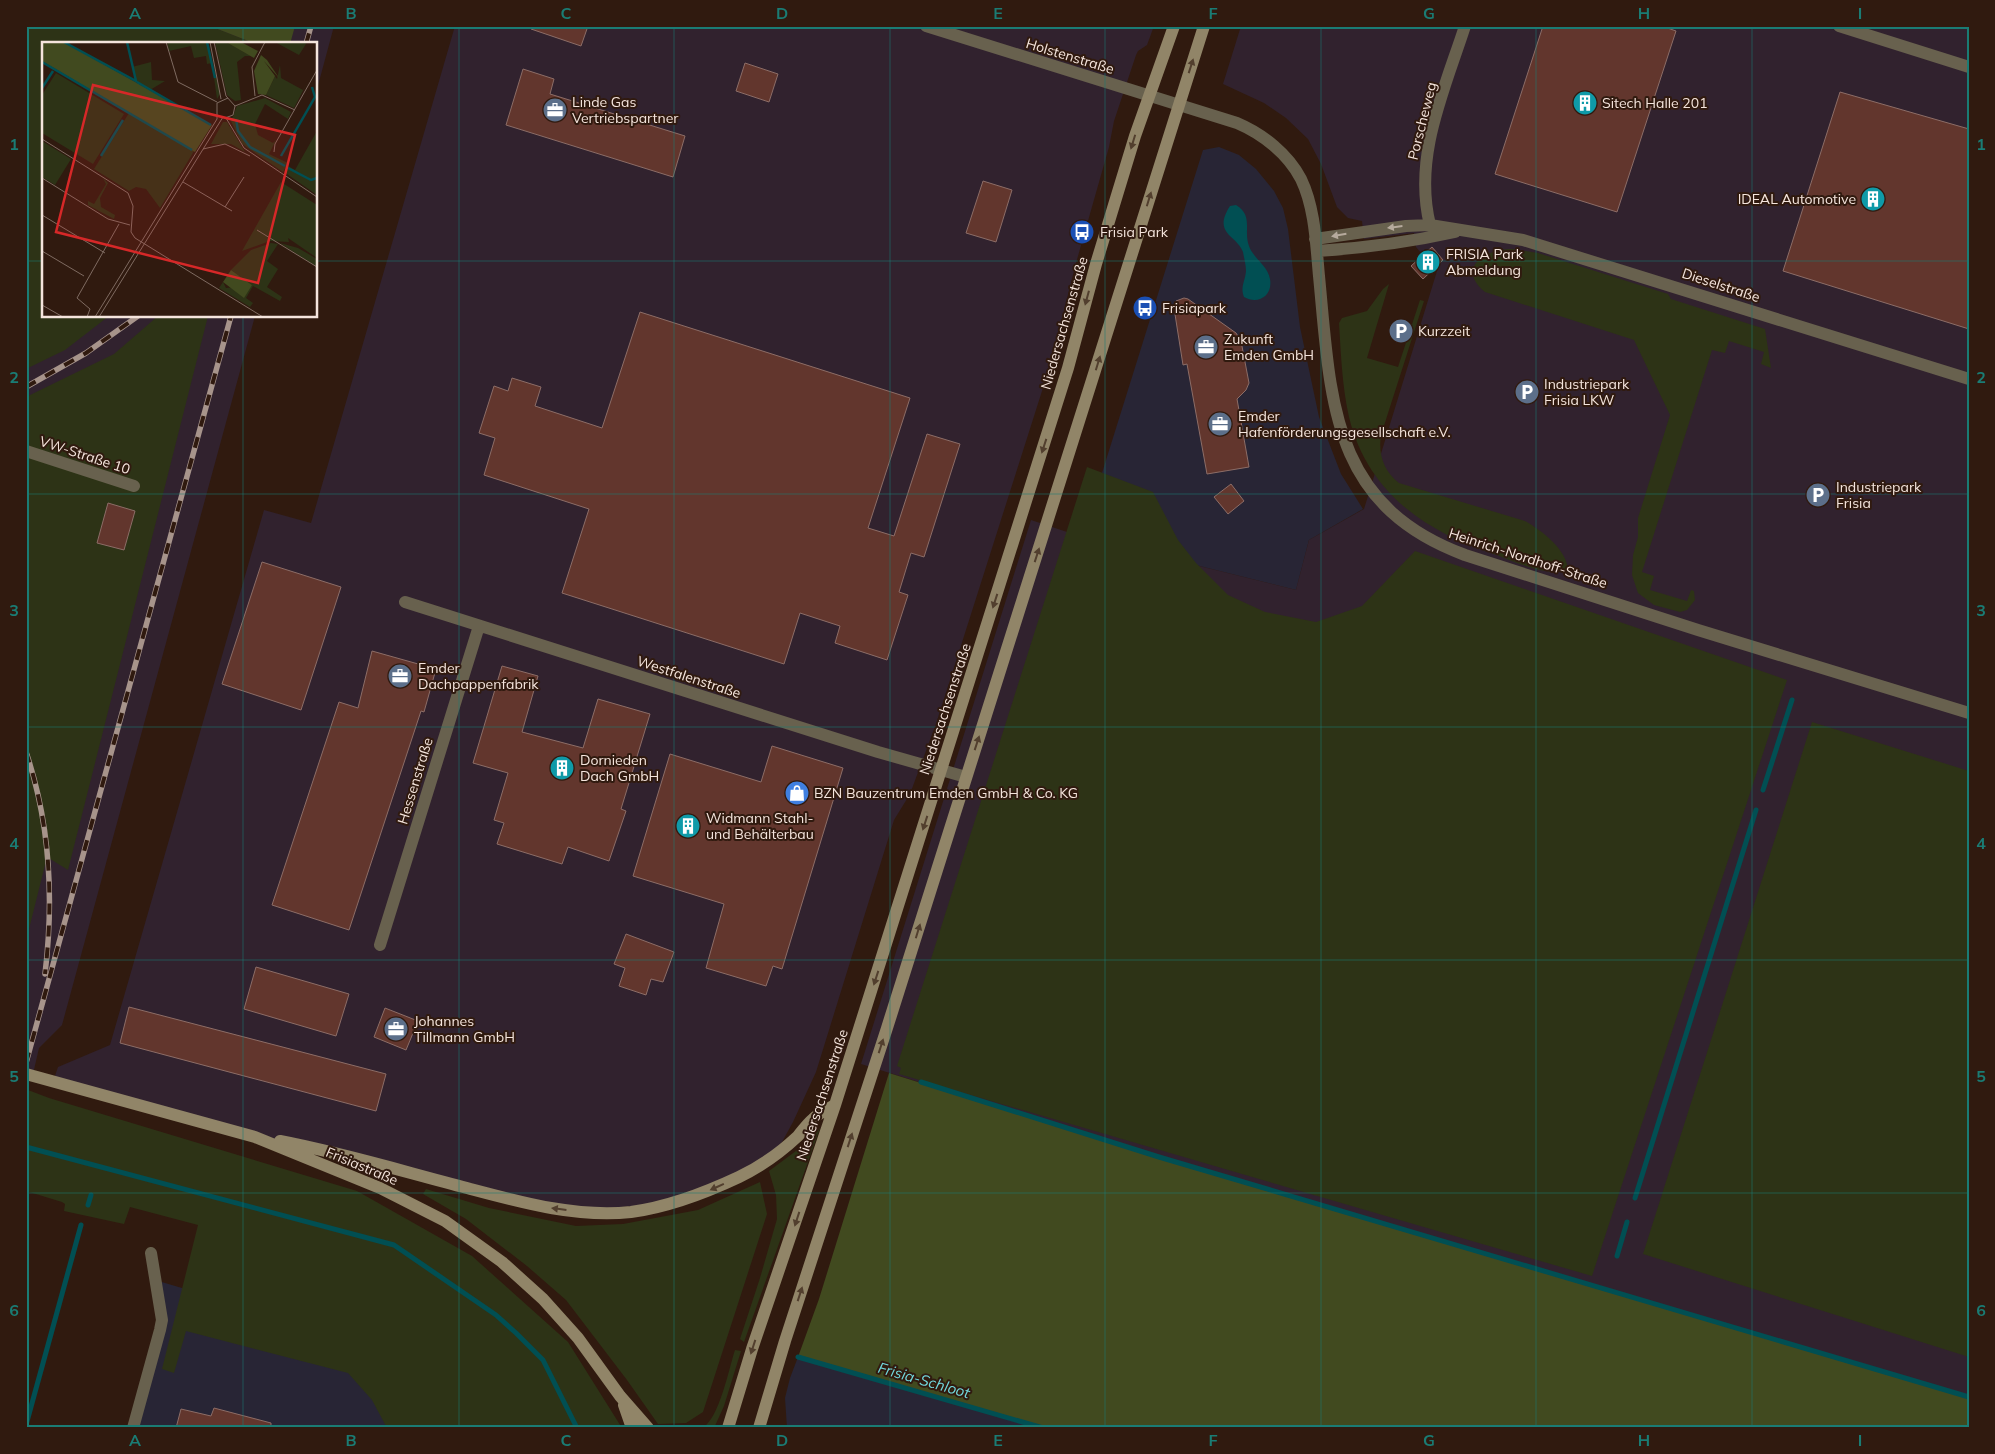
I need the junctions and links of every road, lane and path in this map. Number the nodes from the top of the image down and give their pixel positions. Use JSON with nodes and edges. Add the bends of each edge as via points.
{"nodes":[{"id":1,"x":926,"y":26,"type":"edge"},
{"id":2,"x":1174,"y":26,"type":"edge"},
{"id":3,"x":1204,"y":26,"type":"edge"},
{"id":4,"x":1465,"y":26,"type":"edge"},
{"id":5,"x":1839,"y":26,"type":"edge"},
{"id":6,"x":1969,"y":67,"type":"edge"},
{"id":7,"x":1149,"y":96,"type":"junction"},
{"id":8,"x":1178,"y":105,"type":"junction"},
{"id":9,"x":1430,"y":225,"type":"junction"},
{"id":10,"x":1460,"y":231,"type":"junction"},
{"id":11,"x":1316,"y":245,"type":"junction"},
{"id":12,"x":1969,"y":379,"type":"edge"},
{"id":13,"x":26,"y":451,"type":"edge"},
{"id":14,"x":134,"y":486,"type":"dead end"},
{"id":15,"x":405,"y":602,"type":"dead end"},
{"id":16,"x":479,"y":626,"type":"junction"},
{"id":17,"x":1969,"y":714,"type":"edge"},
{"id":18,"x":941,"y":770,"type":"junction"},
{"id":19,"x":966,"y":777,"type":"junction"},
{"id":20,"x":380,"y":945,"type":"dead end"},
{"id":21,"x":26,"y":1074,"type":"edge"},
{"id":22,"x":836,"y":1105,"type":"junction"},
{"id":23,"x":255,"y":1137,"type":"junction"},
{"id":24,"x":151,"y":1253,"type":"dead end"},
{"id":25,"x":620,"y":1396,"type":"junction"},
{"id":26,"x":134,"y":1428,"type":"edge"},
{"id":27,"x":632,"y":1428,"type":"edge"},
{"id":28,"x":648,"y":1428,"type":"edge"},
{"id":29,"x":728,"y":1428,"type":"edge"},
{"id":30,"x":759,"y":1428,"type":"edge"}],
"edges":[{"from":1,"to":7,"type":"street","name":"Holstenstraße"},
{"from":2,"to":7,"type":"main road","name":"Niedersachsenstraße"},
{"from":8,"to":3,"type":"main road","one_way":true},
{"from":4,"to":9,"type":"street","name":"Porscheweg","via":[[1428,144],[1424,177]]},
{"from":5,"to":6,"type":"street"},
{"from":7,"to":8,"type":"street","name":"Holstenstraße"},
{"from":7,"to":18,"type":"main road","name":"Niedersachsenstraße","one_way":true,"via":[[1104,236],[1066,376]]},
{"from":8,"to":11,"type":"street","name":"Heinrich-Nordhoff-Straße","via":[[1245,127],[1278,149],[1301,180]]},
{"from":19,"to":8,"type":"main road","one_way":true},
{"from":9,"to":10,"type":"street","name":"Dieselstraße"},
{"from":9,"to":11,"type":"street","name":"Dieselstraße","one_way":true,"via":[[1406,226]]},
{"from":10,"to":11,"type":"street","name":"Dieselstraße","via":[[1391,244]]},
{"from":10,"to":12,"type":"street","name":"Dieselstraße","via":[[1541,244]]},
{"from":11,"to":17,"type":"street","name":"Heinrich-Nordhoff-Straße","via":[[1330,385],[1338,420],[1363,479],[1385,507],[1414,531],[1465,556]]},
{"from":13,"to":14,"type":"street","name":"VW-Straße 10"},
{"from":15,"to":16,"type":"street","name":"Westfalenstraße"},
{"from":16,"to":18,"type":"street","name":"Westfalenstraße"},
{"from":16,"to":20,"type":"street","name":"Hessenstraße"},
{"from":18,"to":19,"type":"street","name":"Westfalenstraße"},
{"from":18,"to":22,"type":"main road","name":"Niedersachsenstraße","one_way":true},
{"from":30,"to":19,"type":"main road","one_way":true},
{"from":21,"to":23,"type":"main road","name":"Frisiastraße"},
{"from":22,"to":23,"type":"main road","one_way":true,"via":[[814,1118],[787,1145],[741,1176],[673,1203],[616,1213],[540,1206],[322,1149]]},
{"from":22,"to":29,"type":"main road","name":"Niedersachsenstraße","one_way":true},
{"from":23,"to":25,"type":"main road","name":"Frisiastraße","via":[[380,1188],[445,1221],[502,1262],[543,1299],[578,1338]]},
{"from":24,"to":26,"type":"street","via":[[162,1320]]},
{"from":25,"to":27,"type":"main road","name":"Frisiastraße"},
{"from":25,"to":28,"type":"main road","name":"Frisiastraße"}]}
